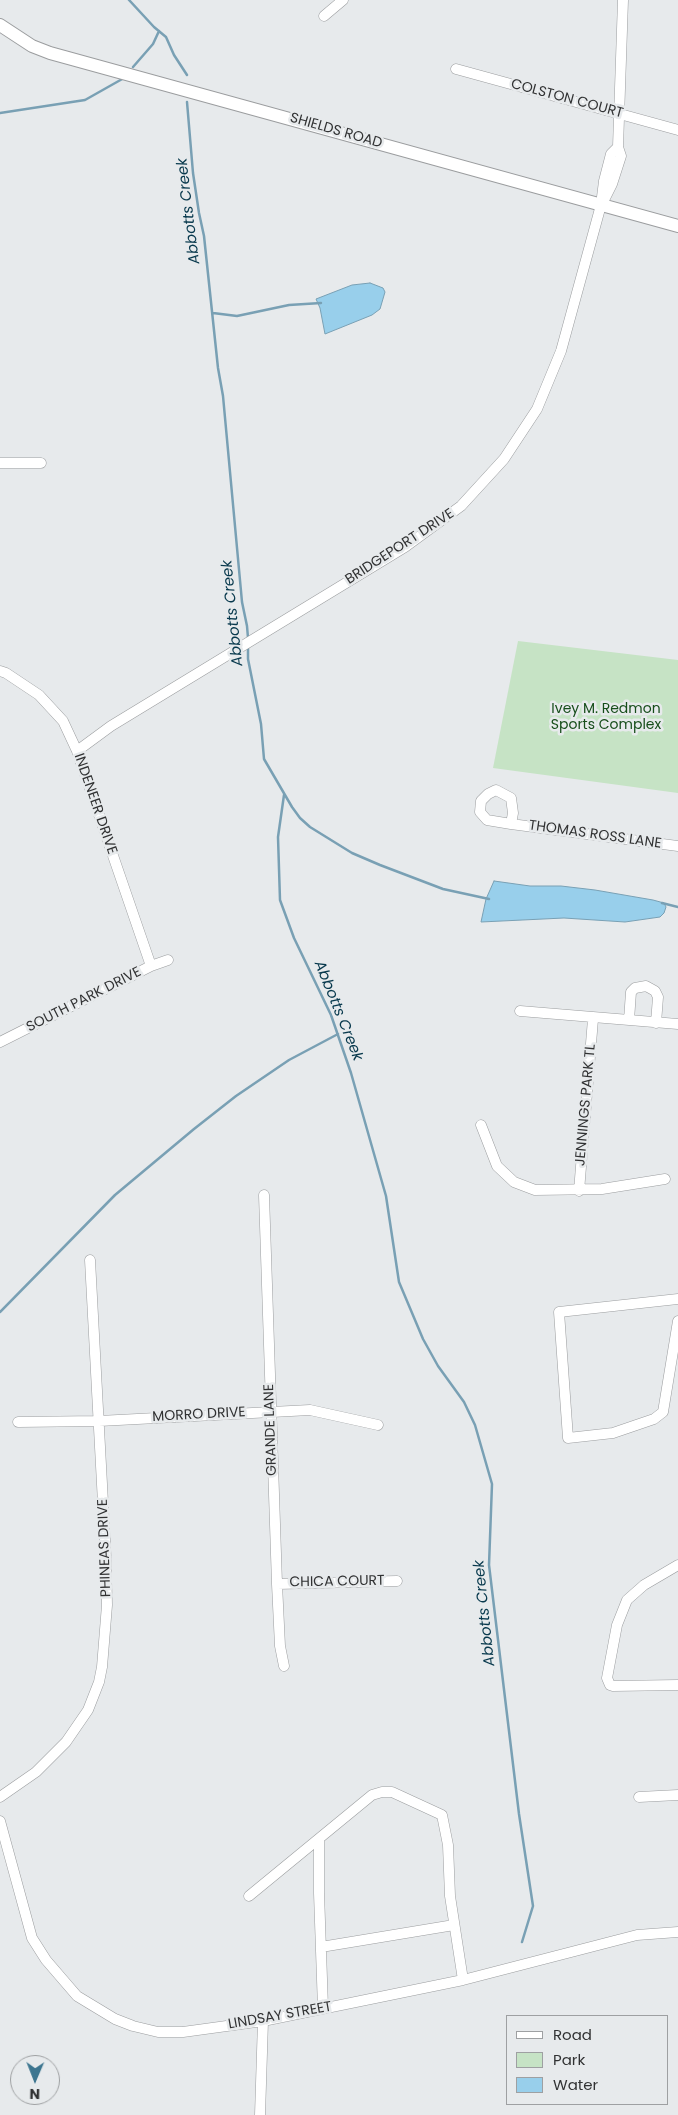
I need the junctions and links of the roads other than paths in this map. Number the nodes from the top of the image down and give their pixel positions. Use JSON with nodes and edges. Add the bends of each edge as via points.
{"nodes":[{"id":1,"x":343,"y":0,"type":"edge"},
{"id":2,"x":624,"y":0,"type":"edge"},
{"id":3,"x":324,"y":16,"type":"dead end"},
{"id":4,"x":0,"y":26,"type":"edge"},
{"id":5,"x":456,"y":69,"type":"dead end"},
{"id":6,"x":620,"y":114,"type":"junction"},
{"id":7,"x":678,"y":130,"type":"edge"},
{"id":8,"x":601,"y":205,"type":"junction"},
{"id":9,"x":678,"y":226,"type":"edge"},
{"id":10,"x":0,"y":463,"type":"edge"},
{"id":11,"x":41,"y":463,"type":"dead end"},
{"id":12,"x":0,"y":671,"type":"edge"},
{"id":13,"x":77,"y":751,"type":"junction"},
{"id":14,"x":512,"y":824,"type":"dead end"},
{"id":15,"x":678,"y":846,"type":"edge"},
{"id":16,"x":168,"y":960,"type":"dead end"},
{"id":17,"x":151,"y":966,"type":"junction"},
{"id":18,"x":520,"y":1011,"type":"dead end"},
{"id":19,"x":594,"y":1019,"type":"junction"},
{"id":20,"x":629,"y":1020,"type":"junction"},
{"id":21,"x":656,"y":1023,"type":"junction"},
{"id":22,"x":678,"y":1024,"type":"edge"},
{"id":23,"x":0,"y":1042,"type":"edge"},
{"id":24,"x":481,"y":1125,"type":"dead end"},
{"id":25,"x":665,"y":1179,"type":"dead end"},
{"id":26,"x":579,"y":1191,"type":"junction"},
{"id":27,"x":264,"y":1195,"type":"dead end"},
{"id":28,"x":90,"y":1260,"type":"dead end"},
{"id":29,"x":678,"y":1299,"type":"edge"},
{"id":30,"x":678,"y":1321,"type":"edge"},
{"id":31,"x":270,"y":1411,"type":"junction"},
{"id":32,"x":18,"y":1422,"type":"dead end"},
{"id":33,"x":99,"y":1422,"type":"junction"},
{"id":34,"x":378,"y":1424,"type":"dead end"},
{"id":35,"x":678,"y":1565,"type":"edge"},
{"id":36,"x":398,"y":1581,"type":"dead end"},
{"id":37,"x":277,"y":1584,"type":"junction"},
{"id":38,"x":284,"y":1666,"type":"dead end"},
{"id":39,"x":678,"y":1685,"type":"edge"},
{"id":40,"x":678,"y":1795,"type":"edge"},
{"id":41,"x":0,"y":1797,"type":"edge"},
{"id":42,"x":639,"y":1797,"type":"dead end"},
{"id":43,"x":0,"y":1821,"type":"edge"},
{"id":44,"x":319,"y":1841,"type":"junction"},
{"id":45,"x":249,"y":1896,"type":"dead end"},
{"id":46,"x":454,"y":1925,"type":"junction"},
{"id":47,"x":678,"y":1932,"type":"edge"},
{"id":48,"x":321,"y":1947,"type":"junction"},
{"id":49,"x":463,"y":1980,"type":"junction"},
{"id":50,"x":323,"y":2008,"type":"junction"},
{"id":51,"x":263,"y":2021,"type":"junction"},
{"id":52,"x":260,"y":2115,"type":"edge"}],
"edges":[{"from":1,"to":3,"type":"street"},
{"from":2,"to":6,"type":"street"},
{"from":4,"to":8,"type":"street","name":"SHIELDS ROAD","via":[[50,53]]},
{"from":5,"to":6,"type":"street","name":"COLSTON COURT"},
{"from":6,"to":7,"type":"street","name":"COLSTON COURT"},
{"from":6,"to":8,"type":"street","name":"BRIDGEPORT DRIVE","via":[[618,147],[611,154]]},
{"from":8,"to":9,"type":"street","name":"SHIELDS ROAD"},
{"from":8,"to":13,"type":"street","name":"BRIDGEPORT DRIVE","via":[[561,351],[537,409],[504,459],[462,506],[405,547],[111,726]]},
{"from":10,"to":11,"type":"street"},
{"from":12,"to":13,"type":"street","name":"INDENEER DRIVE","via":[[39,695],[63,721]]},
{"from":13,"to":17,"type":"street","name":"INDENEER DRIVE"},
{"from":14,"to":15,"type":"street","name":"THOMAS ROSS LANE"},
{"from":16,"to":17,"type":"street","name":"SOUTH PARK DRIVE"},
{"from":17,"to":23,"type":"street","name":"SOUTH PARK DRIVE"},
{"from":18,"to":19,"type":"street"},
{"from":19,"to":20,"type":"street"},
{"from":19,"to":26,"type":"street","name":"JENNINGS PARK TL"},
{"from":20,"to":21,"type":"street"},
{"from":20,"to":21,"type":"street","via":[[631,992],[646,986],[658,997]]},
{"from":21,"to":22,"type":"street"},
{"from":24,"to":26,"type":"street","via":[[497,1166],[514,1182],[535,1190]]},
{"from":25,"to":26,"type":"street"},
{"from":27,"to":31,"type":"street","name":"GRANDE LANE"},
{"from":28,"to":33,"type":"street","name":"PHINEAS DRIVE"},
{"from":29,"to":30,"type":"street","via":[[559,1312],[568,1438],[613,1433],[654,1419],[663,1412]]},
{"from":31,"to":33,"type":"street","name":"MORRO DRIVE"},
{"from":31,"to":34,"type":"street","name":"MORRO DRIVE","via":[[310,1410]]},
{"from":31,"to":37,"type":"street","name":"GRANDE LANE"},
{"from":32,"to":33,"type":"street","name":"MORRO DRIVE"},
{"from":33,"to":41,"type":"street","name":"PHINEAS DRIVE","via":[[107,1605],[99,1682],[88,1710],[66,1742],[36,1772]]},
{"from":35,"to":39,"type":"street","via":[[644,1585],[627,1600],[617,1625],[607,1678],[614,1686]]},
{"from":36,"to":37,"type":"street","name":"CHICA COURT"},
{"from":37,"to":38,"type":"street","name":"GRANDE LANE"},
{"from":40,"to":42,"type":"street"},
{"from":43,"to":51,"type":"street","name":"LINDSAY STREET","via":[[32,1938],[46,1960],[78,1996],[114,2020],[158,2032],[183,2032]]},
{"from":44,"to":45,"type":"street"},
{"from":44,"to":46,"type":"street","via":[[372,1795],[382,1792],[392,1792],[442,1815],[448,1845]]},
{"from":44,"to":48,"type":"street"},
{"from":46,"to":48,"type":"street"},
{"from":46,"to":49,"type":"street"},
{"from":47,"to":49,"type":"street","name":"LINDSAY STREET","via":[[637,1935]]},
{"from":48,"to":50,"type":"street"},
{"from":49,"to":50,"type":"street","name":"LINDSAY STREET"},
{"from":50,"to":51,"type":"street","name":"LINDSAY STREET"},
{"from":51,"to":52,"type":"street"}]}
